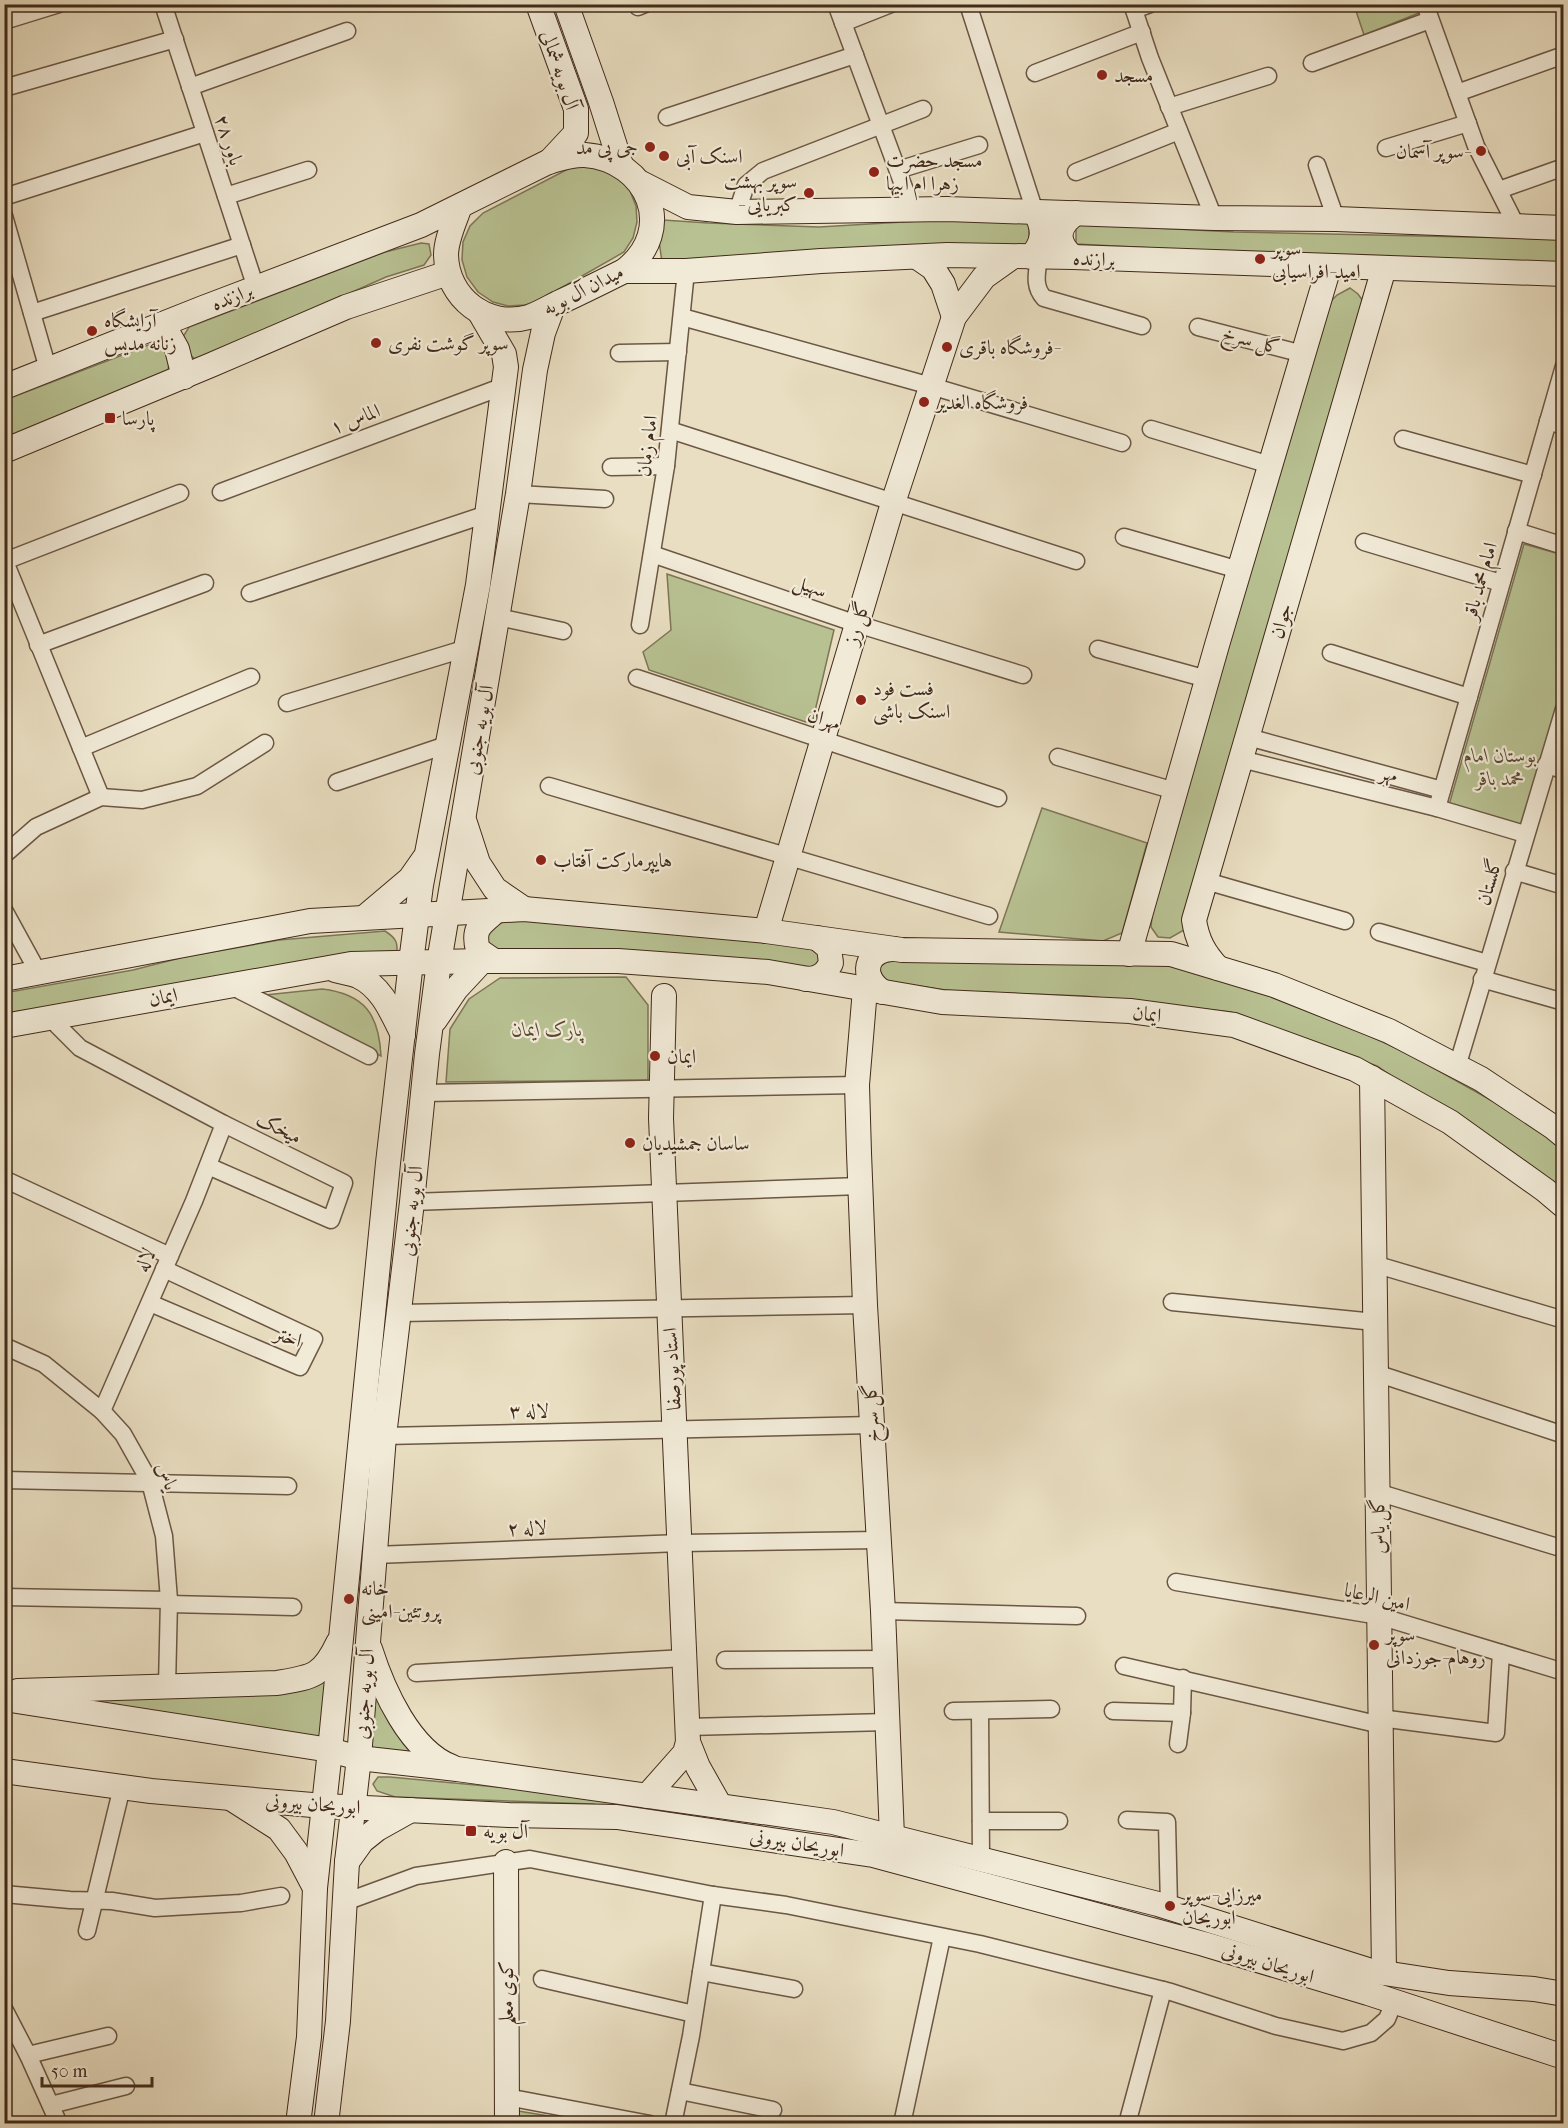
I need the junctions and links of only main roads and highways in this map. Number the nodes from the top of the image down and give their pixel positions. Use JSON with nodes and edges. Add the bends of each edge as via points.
{"nodes":[{"id":1,"x":538,"y":4,"type":"edge"},
{"id":2,"x":566,"y":4,"type":"edge"},
{"id":3,"x":548,"y":162,"type":"junction"},
{"id":4,"x":621,"y":165,"type":"junction"},
{"id":5,"x":640,"y":183,"type":"junction"},
{"id":6,"x":460,"y":206,"type":"junction"},
{"id":7,"x":1035,"y":212,"type":"junction"},
{"id":8,"x":1076,"y":213,"type":"junction"},
{"id":9,"x":1563,"y":228,"type":"edge"},
{"id":10,"x":917,"y":257,"type":"junction"},
{"id":11,"x":1027,"y":257,"type":"junction"},
{"id":12,"x":1073,"y":257,"type":"junction"},
{"id":13,"x":1329,"y":267,"type":"junction"},
{"id":14,"x":1384,"y":268,"type":"junction"},
{"id":15,"x":624,"y":271,"type":"junction"},
{"id":16,"x":448,"y":273,"type":"junction"},
{"id":17,"x":1563,"y":274,"type":"edge"},
{"id":18,"x":1319,"y":299,"type":"junction"},
{"id":19,"x":1374,"y":302,"type":"junction"},
{"id":20,"x":553,"y":306,"type":"junction"},
{"id":21,"x":479,"y":311,"type":"junction"},
{"id":22,"x":954,"y":317,"type":"junction"},
{"id":23,"x":163,"y":324,"type":"junction"},
{"id":24,"x":184,"y":377,"type":"junction"},
{"id":25,"x":4,"y":387,"type":"edge"},
{"id":26,"x":4,"y":451,"type":"edge"},
{"id":27,"x":463,"y":819,"type":"junction"},
{"id":28,"x":427,"y":854,"type":"junction"},
{"id":29,"x":1142,"y":908,"type":"junction"},
{"id":30,"x":524,"y":909,"type":"junction"},
{"id":31,"x":496,"y":911,"type":"junction"},
{"id":32,"x":448,"y":914,"type":"junction"},
{"id":33,"x":405,"y":915,"type":"junction"},
{"id":34,"x":365,"y":917,"type":"junction"},
{"id":35,"x":1194,"y":920,"type":"junction"},
{"id":36,"x":766,"y":931,"type":"junction"},
{"id":37,"x":817,"y":938,"type":"junction"},
{"id":38,"x":893,"y":949,"type":"junction"},
{"id":39,"x":1129,"y":954,"type":"junction"},
{"id":40,"x":488,"y":961,"type":"junction"},
{"id":41,"x":402,"y":962,"type":"junction"},
{"id":42,"x":439,"y":962,"type":"junction"},
{"id":43,"x":631,"y":962,"type":"junction"},
{"id":44,"x":687,"y":966,"type":"junction"},
{"id":45,"x":327,"y":968,"type":"junction"},
{"id":46,"x":1218,"y":968,"type":"junction"},
{"id":47,"x":4,"y":978,"type":"edge"},
{"id":48,"x":806,"y":979,"type":"junction"},
{"id":49,"x":874,"y":990,"type":"junction"},
{"id":50,"x":664,"y":996,"type":"junction"},
{"id":51,"x":432,"y":1024,"type":"junction"},
{"id":52,"x":4,"y":1026,"type":"edge"},
{"id":53,"x":403,"y":1035,"type":"junction"},
{"id":54,"x":1372,"y":1078,"type":"junction"},
{"id":55,"x":1563,"y":1136,"type":"edge"},
{"id":56,"x":1563,"y":1206,"type":"edge"},
{"id":57,"x":340,"y":1638,"type":"junction"},
{"id":58,"x":367,"y":1643,"type":"junction"},
{"id":59,"x":4,"y":1692,"type":"edge"},
{"id":60,"x":4,"y":1699,"type":"edge"},
{"id":61,"x":688,"y":1735,"type":"junction"},
{"id":62,"x":330,"y":1750,"type":"junction"},
{"id":63,"x":359,"y":1758,"type":"junction"},
{"id":64,"x":457,"y":1769,"type":"junction"},
{"id":65,"x":4,"y":1771,"type":"edge"},
{"id":66,"x":647,"y":1796,"type":"junction"},
{"id":67,"x":227,"y":1797,"type":"junction"},
{"id":68,"x":324,"y":1806,"type":"junction"},
{"id":69,"x":720,"y":1806,"type":"junction"},
{"id":70,"x":353,"y":1807,"type":"junction"},
{"id":71,"x":411,"y":1810,"type":"junction"},
{"id":72,"x":892,"y":1837,"type":"junction"},
{"id":73,"x":347,"y":1862,"type":"junction"},
{"id":74,"x":506,"y":1862,"type":"road end"},
{"id":75,"x":315,"y":1888,"type":"junction"},
{"id":76,"x":1384,"y":1973,"type":"junction"},
{"id":77,"x":1563,"y":1994,"type":"edge"},
{"id":78,"x":1563,"y":2057,"type":"edge"},
{"id":79,"x":298,"y":2124,"type":"edge"},
{"id":80,"x":326,"y":2124,"type":"edge"},
{"id":81,"x":507,"y":2124,"type":"edge"}],
"edges":[{"from":1,"to":3,"type":"main road","name":"آل بویه شمالی","via":[[576,110],[576,133]]},
{"from":2,"to":4,"type":"main road","name":"آل بویه شمالی"},
{"from":3,"to":4,"type":"main road","name":"میدان آل بویه","via":[[584,155]]},
{"from":3,"to":6,"type":"main road","name":"میدان آل بویه"},
{"from":4,"to":5,"type":"main road","name":"میدان آل بویه"},
{"from":5,"to":7,"type":"main road","via":[[688,207],[737,212]]},
{"from":5,"to":15,"type":"main road","name":"میدان آل بویه","via":[[651,209],[650,237],[637,261]]},
{"from":6,"to":16,"type":"main road","via":[[446,252]]},
{"from":6,"to":23,"type":"main road","name":"برازنده","via":[[421,225]]},
{"from":7,"to":8,"type":"main road"},
{"from":7,"to":11,"type":"main road","via":[[1041,221],[1042,240]]},
{"from":8,"to":9,"type":"main road"},
{"from":8,"to":12,"type":"main road","via":[[1061,229],[1060,240]]},
{"from":10,"to":11,"type":"main road","name":"برازنده"},
{"from":10,"to":15,"type":"main road","name":"برازنده"},
{"from":10,"to":22,"type":"main road","via":[[933,268],[943,284]]},
{"from":11,"to":12,"type":"main road","name":"برازنده"},
{"from":11,"to":22,"type":"main road","name":"گل رز","via":[[984,277]]},
{"from":12,"to":13,"type":"main road","name":"برازنده"},
{"from":13,"to":14,"type":"main road","name":"برازنده"},
{"from":13,"to":18,"type":"main road"},
{"from":14,"to":17,"type":"main road","name":"برازنده"},
{"from":14,"to":19,"type":"main road","name":"جوان"},
{"from":15,"to":20,"type":"main road","name":"میدان آل بویه"},
{"from":16,"to":21,"type":"main road","name":"میدان آل بویه","via":[[456,291]]},
{"from":16,"to":24,"type":"main road","via":[[346,307]]},
{"from":18,"to":19,"type":"main road","via":[[1329,289],[1355,284],[1369,292]]},
{"from":18,"to":29,"type":"main road"},
{"from":19,"to":35,"type":"main road","name":"جوان"},
{"from":20,"to":21,"type":"main road","name":"میدان آل بویه","via":[[529,317],[509,320],[488,317]]},
{"from":20,"to":27,"type":"main road","name":"آل بویه جنوبی","via":[[535,370]]},
{"from":21,"to":28,"type":"main road","name":"آل بویه جنوبی","via":[[504,354],[506,368],[478,585]]},
{"from":22,"to":36,"type":"main road","name":"گل رز"},
{"from":23,"to":24,"type":"main road","via":[[177,349]]},
{"from":23,"to":25,"type":"main road","name":"برازنده"},
{"from":24,"to":26,"type":"main road"},
{"from":27,"to":30,"type":"main road","via":[[478,863],[495,889]]},
{"from":27,"to":32,"type":"main road","name":"آل بویه جنوبی"},
{"from":28,"to":33,"type":"main road","name":"آل بویه جنوبی"},
{"from":28,"to":34,"type":"main road","via":[[410,879]]},
{"from":29,"to":35,"type":"main road","via":[[1151,938],[1161,944],[1185,937]]},
{"from":29,"to":39,"type":"main road"},
{"from":30,"to":31,"type":"main road"},
{"from":30,"to":36,"type":"main road"},
{"from":31,"to":32,"type":"main road"},
{"from":31,"to":40,"type":"main road","via":[[477,928],[475,940]]},
{"from":32,"to":33,"type":"main road"},
{"from":32,"to":42,"type":"main road","name":"آل بویه جنوبی"},
{"from":33,"to":34,"type":"main road"},
{"from":33,"to":41,"type":"main road","name":"آل بویه جنوبی"},
{"from":34,"to":47,"type":"main road","via":[[310,921]]},
{"from":35,"to":46,"type":"main road","via":[[1197,938]]},
{"from":36,"to":37,"type":"main road"},
{"from":37,"to":38,"type":"main road"},
{"from":37,"to":48,"type":"main road","via":[[829,948],[831,963],[821,976]]},
{"from":38,"to":39,"type":"main road"},
{"from":38,"to":49,"type":"main road","via":[[884,949],[870,961],[867,970]]},
{"from":39,"to":46,"type":"main road","via":[[1171,954]]},
{"from":40,"to":42,"type":"main road","name":"ایمان"},
{"from":40,"to":43,"type":"main road","name":"ایمان"},
{"from":40,"to":51,"type":"main road","via":[[456,989]]},
{"from":41,"to":42,"type":"main road","name":"ایمان"},
{"from":41,"to":45,"type":"main road","name":"ایمان"},
{"from":41,"to":53,"type":"main road","name":"آل بویه جنوبی"},
{"from":42,"to":51,"type":"main road","name":"آل بویه جنوبی"},
{"from":43,"to":44,"type":"main road","name":"ایمان"},
{"from":43,"to":50,"type":"main road"},
{"from":44,"to":48,"type":"main road","name":"ایمان"},
{"from":44,"to":50,"type":"main road"},
{"from":45,"to":52,"type":"main road","name":"ایمان"},
{"from":45,"to":53,"type":"main road","via":[[358,976],[378,991]]},
{"from":46,"to":55,"type":"main road","via":[[1274,985],[1389,1031],[1481,1079]]},
{"from":48,"to":49,"type":"main road","name":"ایمان"},
{"from":49,"to":54,"type":"main road","name":"ایمان","via":[[942,1002],[1130,1011],[1234,1025]]},
{"from":49,"to":72,"type":"main road","name":"گل سرخ","via":[[857,1084]]},
{"from":50,"to":61,"type":"main road","name":"استاد پورصفا","via":[[664,1193]]},
{"from":51,"to":58,"type":"main road","name":"آل بویه جنوبی","via":[[384,1436]]},
{"from":53,"to":57,"type":"main road","name":"آل بویه جنوبی"},
{"from":54,"to":56,"type":"main road","name":"ایمان","via":[[1450,1122]]},
{"from":54,"to":76,"type":"main road","name":"گل یاس"},
{"from":57,"to":59,"type":"main road","via":[[330,1660],[319,1672],[277,1683]]},
{"from":57,"to":62,"type":"main road","name":"آل بویه جنوبی"},
{"from":58,"to":63,"type":"main road","name":"آل بویه جنوبی"},
{"from":58,"to":64,"type":"main road","via":[[378,1674],[413,1737],[439,1763]]},
{"from":60,"to":62,"type":"main road","name":"ابوریحان بیرونی"},
{"from":61,"to":66,"type":"main road","via":[[685,1753]]},
{"from":61,"to":69,"type":"main road","via":[[699,1767]]},
{"from":62,"to":63,"type":"main road","name":"ابوریحان بیرونی"},
{"from":62,"to":68,"type":"main road","name":"آل بویه جنوبی"},
{"from":63,"to":64,"type":"main road","name":"ابوریحان بیرونی"},
{"from":63,"to":70,"type":"main road","name":"آل بویه جنوبی"},
{"from":64,"to":66,"type":"main road","name":"ابوریحان بیرونی"},
{"from":65,"to":67,"type":"main road","name":"ابوریحان بیرونی"},
{"from":66,"to":69,"type":"main road","name":"ابوریحان بیرونی"},
{"from":67,"to":68,"type":"main road","name":"ابوریحان بیرونی"},
{"from":67,"to":75,"type":"main road","via":[[279,1829]]},
{"from":68,"to":70,"type":"main road","name":"ابوریحان بیرونی"},
{"from":68,"to":75,"type":"main road","name":"آل بویه جنوبی"},
{"from":69,"to":72,"type":"main road","name":"ابوریحان بیرونی","via":[[833,1822]]},
{"from":70,"to":71,"type":"main road","name":"ابوریحان بیرونی"},
{"from":70,"to":73,"type":"main road","name":"آل بویه جنوبی"},
{"from":71,"to":73,"type":"main road","via":[[362,1841]]},
{"from":71,"to":78,"type":"main road","name":"ابوریحان بیرونی","via":[[617,1817],[873,1855],[1204,1944]]},
{"from":72,"to":76,"type":"main road","name":"ابوریحان بیرونی","via":[[1169,1907]]},
{"from":73,"to":80,"type":"main road","name":"آل بویه جنوبی","via":[[338,2021]]},
{"from":74,"to":81,"type":"main road","name":"کوی معلم"},
{"from":75,"to":79,"type":"main road","name":"آل بویه جنوبی","via":[[309,2037]]},
{"from":76,"to":77,"type":"main road","name":"ابوریحان بیرونی"}]}
